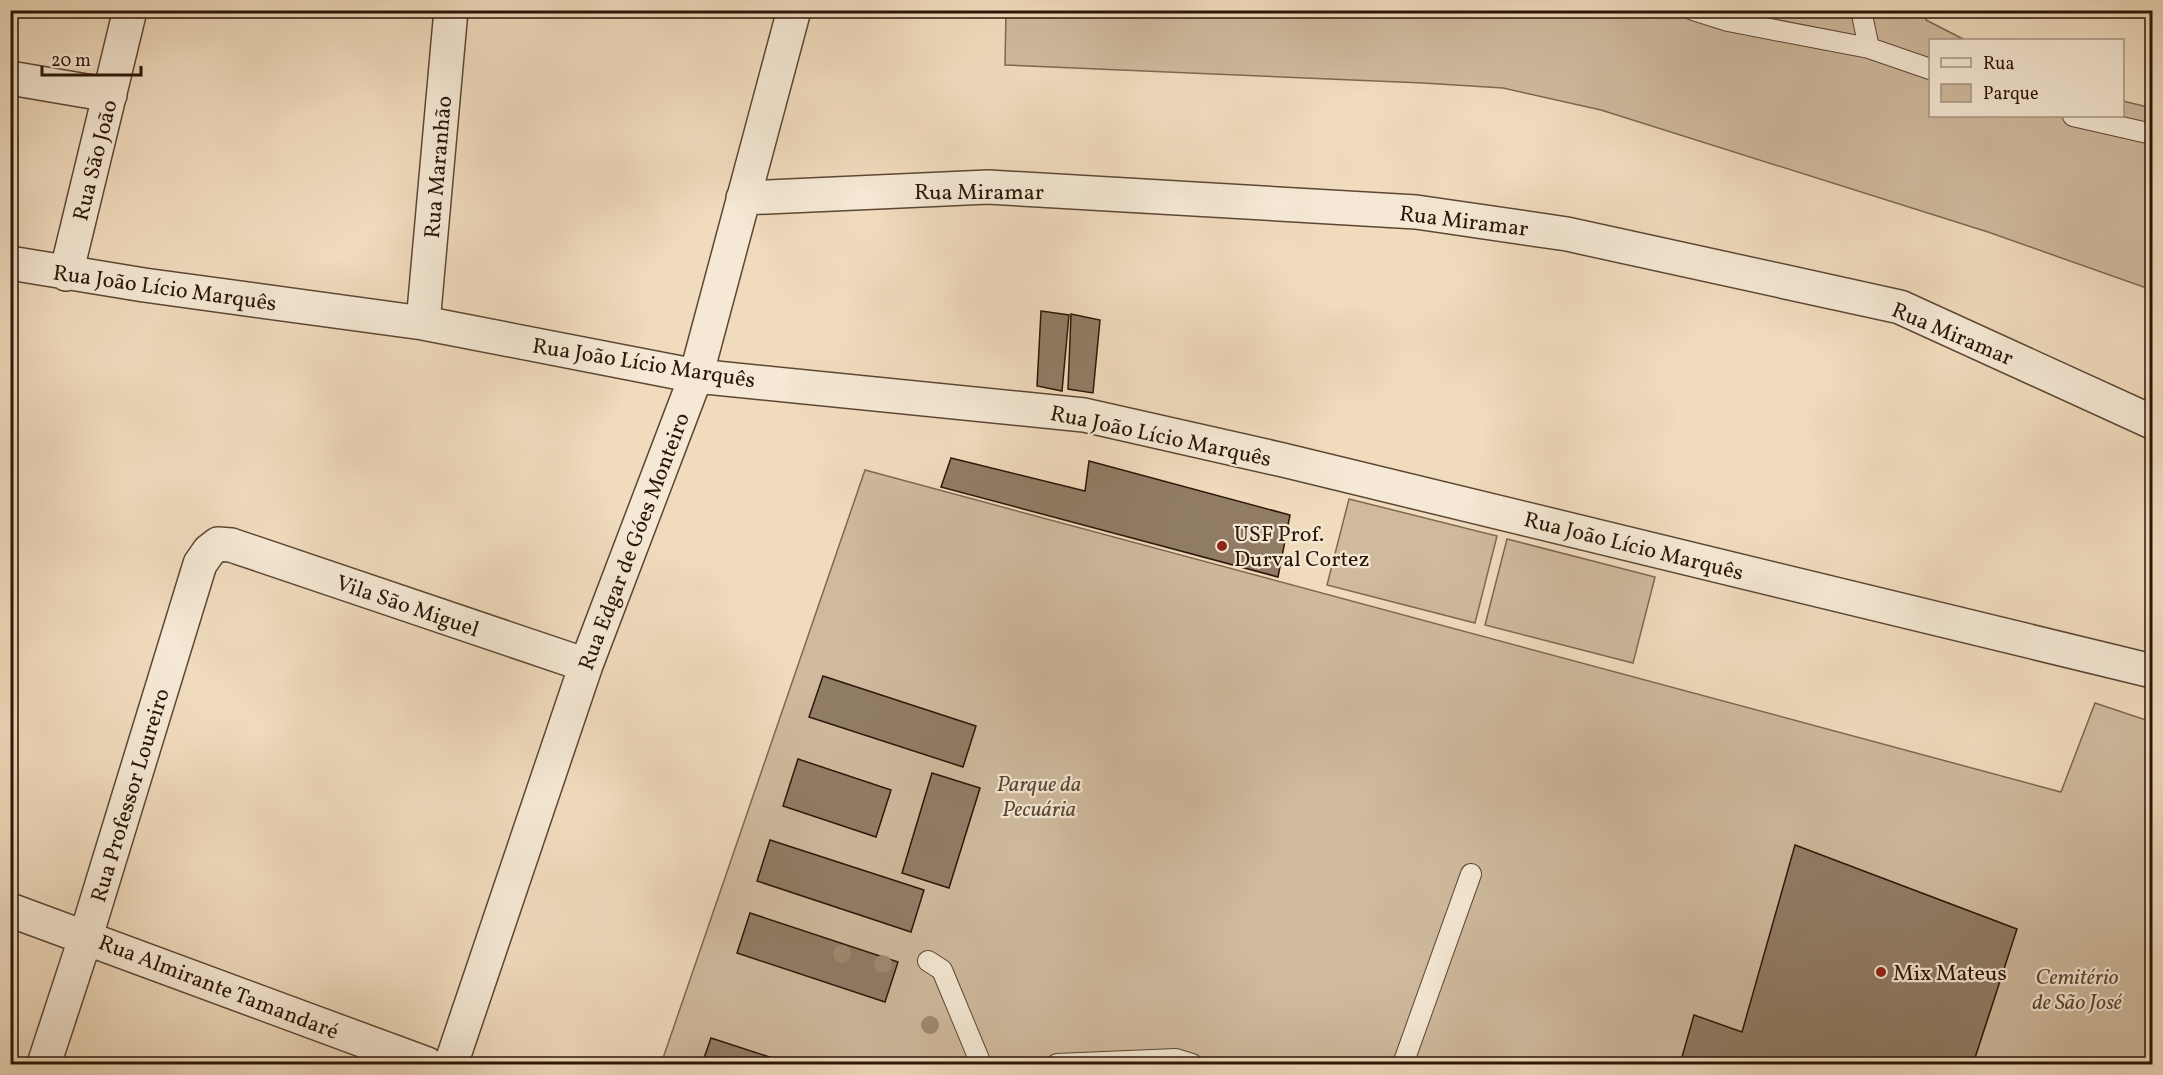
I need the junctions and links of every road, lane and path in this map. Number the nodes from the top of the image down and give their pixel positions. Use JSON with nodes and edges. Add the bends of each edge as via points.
{"nodes":[{"id":1,"x":130,"y":10,"type":"edge"},
{"id":2,"x":451,"y":10,"type":"edge"},
{"id":3,"x":794,"y":10,"type":"edge"},
{"id":4,"x":1693,"y":10,"type":"edge"},
{"id":5,"x":1861,"y":10,"type":"edge"},
{"id":6,"x":1869,"y":48,"type":"junction"},
{"id":7,"x":1929,"y":69,"type":"edge"},
{"id":8,"x":10,"y":78,"type":"edge"},
{"id":9,"x":110,"y":95,"type":"junction"},
{"id":10,"x":2077,"y":117,"type":"edge"},
{"id":11,"x":2152,"y":134,"type":"edge"},
{"id":12,"x":743,"y":198,"type":"junction"},
{"id":13,"x":10,"y":263,"type":"edge"},
{"id":14,"x":66,"y":274,"type":"junction"},
{"id":15,"x":423,"y":323,"type":"junction"},
{"id":16,"x":696,"y":376,"type":"junction"},
{"id":17,"x":2152,"y":422,"type":"edge"},
{"id":18,"x":231,"y":545,"type":"joint"},
{"id":19,"x":586,"y":664,"type":"junction"},
{"id":20,"x":2152,"y":671,"type":"edge"},
{"id":21,"x":1472,"y":873,"type":"dead end"},
{"id":22,"x":10,"y":910,"type":"edge"},
{"id":23,"x":86,"y":936,"type":"junction"},
{"id":24,"x":928,"y":960,"type":"dead end"},
{"id":25,"x":44,"y":1065,"type":"edge"},
{"id":26,"x":427,"y":1065,"type":"edge"},
{"id":27,"x":451,"y":1065,"type":"edge"},
{"id":28,"x":981,"y":1065,"type":"edge"},
{"id":29,"x":1057,"y":1065,"type":"edge"},
{"id":30,"x":1192,"y":1065,"type":"edge"},
{"id":31,"x":1403,"y":1065,"type":"edge"}],
"edges":[{"from":1,"to":9,"type":"street","name":"Rua São João"},
{"from":2,"to":15,"type":"street","name":"Rua Maranhão"},
{"from":3,"to":12,"type":"street","name":"Rua Edgar de Góes Monteiro"},
{"from":4,"to":6,"type":"lane","via":[[1728,21]]},
{"from":5,"to":6,"type":"lane"},
{"from":6,"to":7,"type":"lane"},
{"from":8,"to":9,"type":"street"},
{"from":9,"to":14,"type":"street","name":"Rua São João"},
{"from":10,"to":11,"type":"lane"},
{"from":12,"to":16,"type":"street","name":"Rua Edgar de Góes Monteiro"},
{"from":12,"to":17,"type":"street","name":"Rua Miramar","via":[[988,187],[1416,212],[1567,234],[1900,307]]},
{"from":13,"to":14,"type":"street","name":"Rua João Lício Marquês"},
{"from":14,"to":15,"type":"street","name":"Rua João Lício Marquês"},
{"from":15,"to":16,"type":"street","name":"Rua João Lício Marquês"},
{"from":16,"to":19,"type":"street","name":"Rua Edgar de Góes Monteiro"},
{"from":16,"to":20,"type":"street","name":"Rua João Lício Marquês","via":[[1084,415],[1318,468]]},
{"from":18,"to":19,"type":"street","name":"Vila São Miguel"},
{"from":18,"to":23,"type":"street","name":"Rua Professor Loureiro","via":[[218,544],[200,564]]},
{"from":19,"to":27,"type":"street","name":"Rua Edgar de Góes Monteiro"},
{"from":21,"to":31,"type":"lane"},
{"from":22,"to":23,"type":"street","name":"Rua Almirante Tamandaré"},
{"from":23,"to":25,"type":"street","name":"Rua Professor Loureiro"},
{"from":23,"to":26,"type":"street","name":"Rua Almirante Tamandaré"},
{"from":24,"to":28,"type":"lane","via":[[942,970]]},
{"from":29,"to":30,"type":"lane","via":[[1176,1059]]}]}
